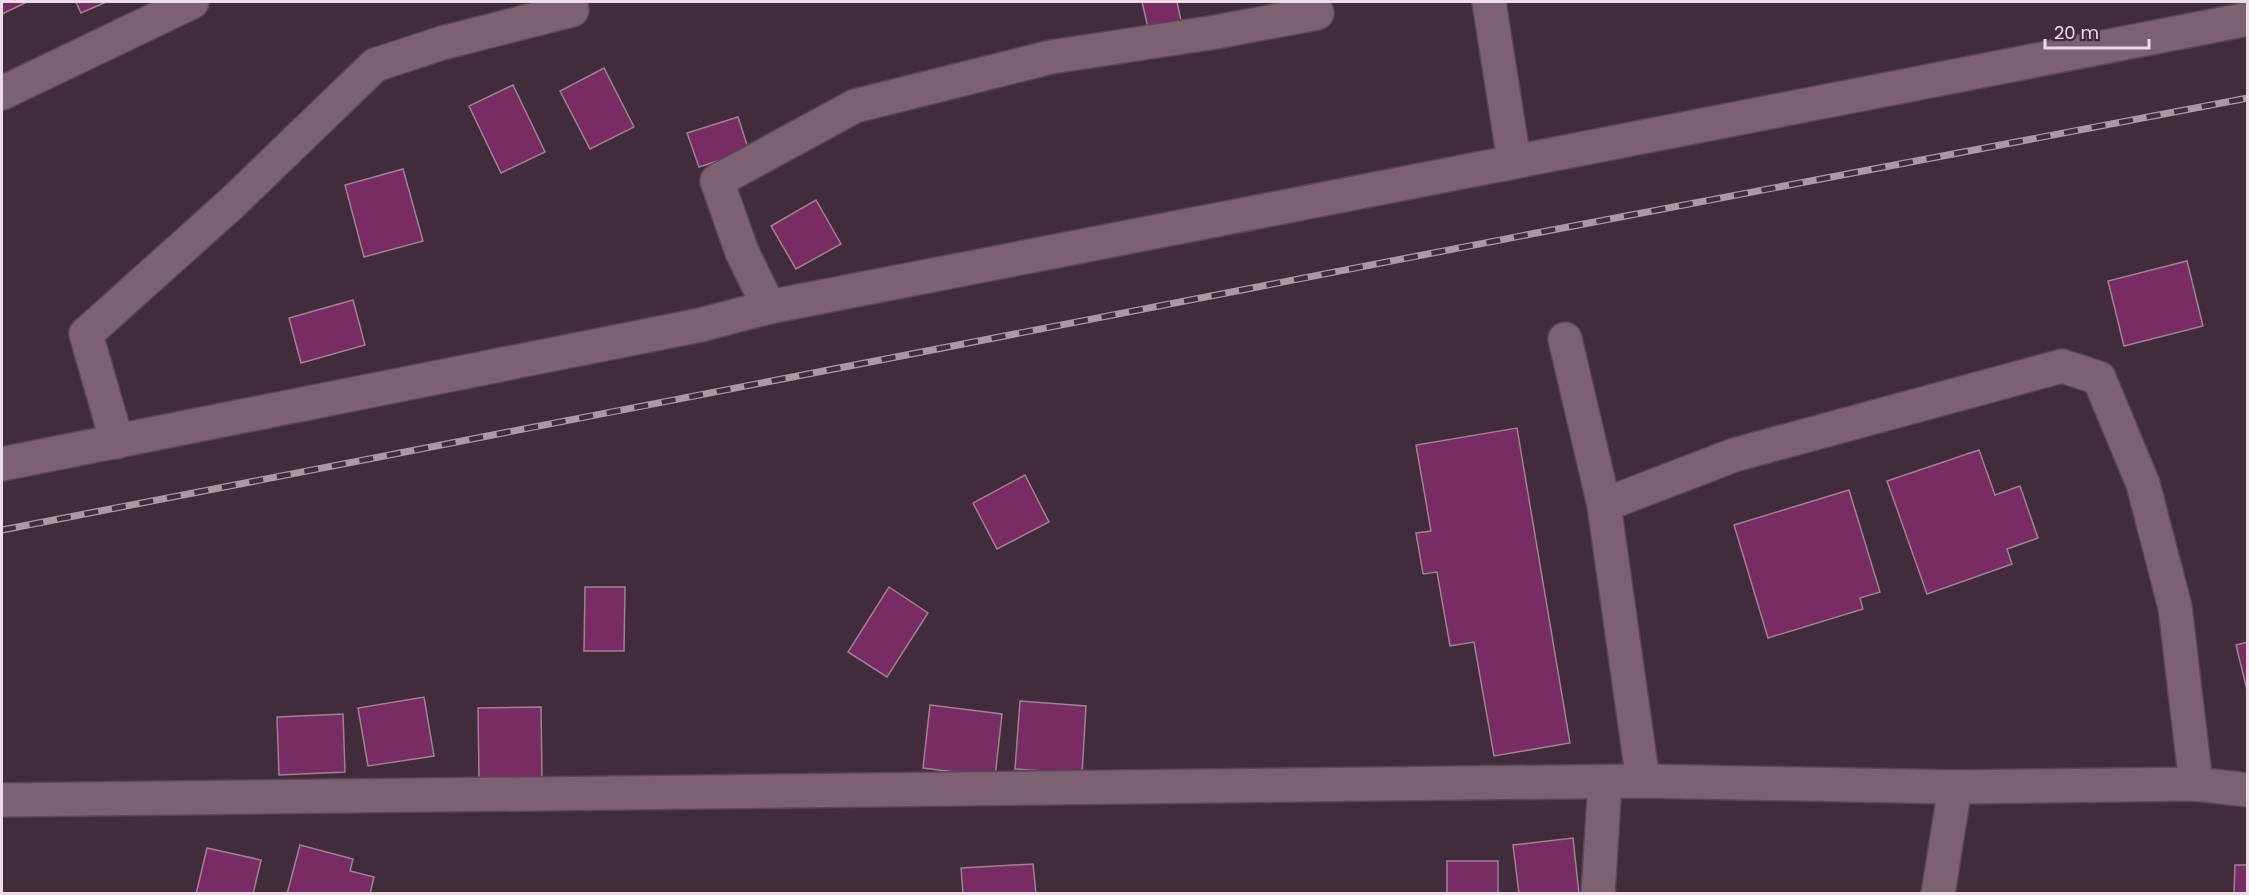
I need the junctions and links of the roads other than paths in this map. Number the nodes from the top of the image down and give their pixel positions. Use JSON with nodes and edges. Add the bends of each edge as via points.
{"nodes":[{"id":1,"x":192,"y":2,"type":"edge"},
{"id":2,"x":572,"y":2,"type":"edge"},
{"id":3,"x":1489,"y":2,"type":"edge"},
{"id":4,"x":1317,"y":13,"type":"dead end"},
{"id":5,"x":2247,"y":19,"type":"edge"},
{"id":6,"x":2,"y":93,"type":"edge"},
{"id":7,"x":1514,"y":161,"type":"junction"},
{"id":8,"x":769,"y":307,"type":"junction"},
{"id":9,"x":1565,"y":339,"type":"dead end"},
{"id":10,"x":117,"y":442,"type":"junction"},
{"id":11,"x":2,"y":464,"type":"edge"},
{"id":12,"x":1604,"y":505,"type":"junction"},
{"id":13,"x":1644,"y":781,"type":"junction"},
{"id":14,"x":1605,"y":782,"type":"junction"},
{"id":15,"x":2196,"y":784,"type":"junction"},
{"id":16,"x":1955,"y":787,"type":"junction"},
{"id":17,"x":2247,"y":790,"type":"edge"},
{"id":18,"x":2,"y":800,"type":"edge"},
{"id":19,"x":1598,"y":894,"type":"edge"},
{"id":20,"x":1938,"y":894,"type":"edge"}],
"edges":[{"from":1,"to":6,"type":"street"},
{"from":2,"to":10,"type":"street","via":[[572,10],[442,43],[375,65],[232,203],[86,334]]},
{"from":3,"to":7,"type":"street"},
{"from":4,"to":8,"type":"street","via":[[1051,57],[855,106],[717,180],[742,252]]},
{"from":5,"to":7,"type":"street"},
{"from":7,"to":8,"type":"street"},
{"from":8,"to":10,"type":"street","via":[[700,325]]},
{"from":9,"to":12,"type":"street"},
{"from":10,"to":11,"type":"street"},
{"from":12,"to":13,"type":"street"},
{"from":12,"to":15,"type":"street","via":[[1734,455],[2062,366],[2099,378],[2143,484],[2175,608]]},
{"from":13,"to":14,"type":"street"},
{"from":13,"to":16,"type":"street"},
{"from":14,"to":18,"type":"street"},
{"from":14,"to":19,"type":"street"},
{"from":15,"to":16,"type":"street"},
{"from":15,"to":17,"type":"street"},
{"from":16,"to":20,"type":"street"}]}
